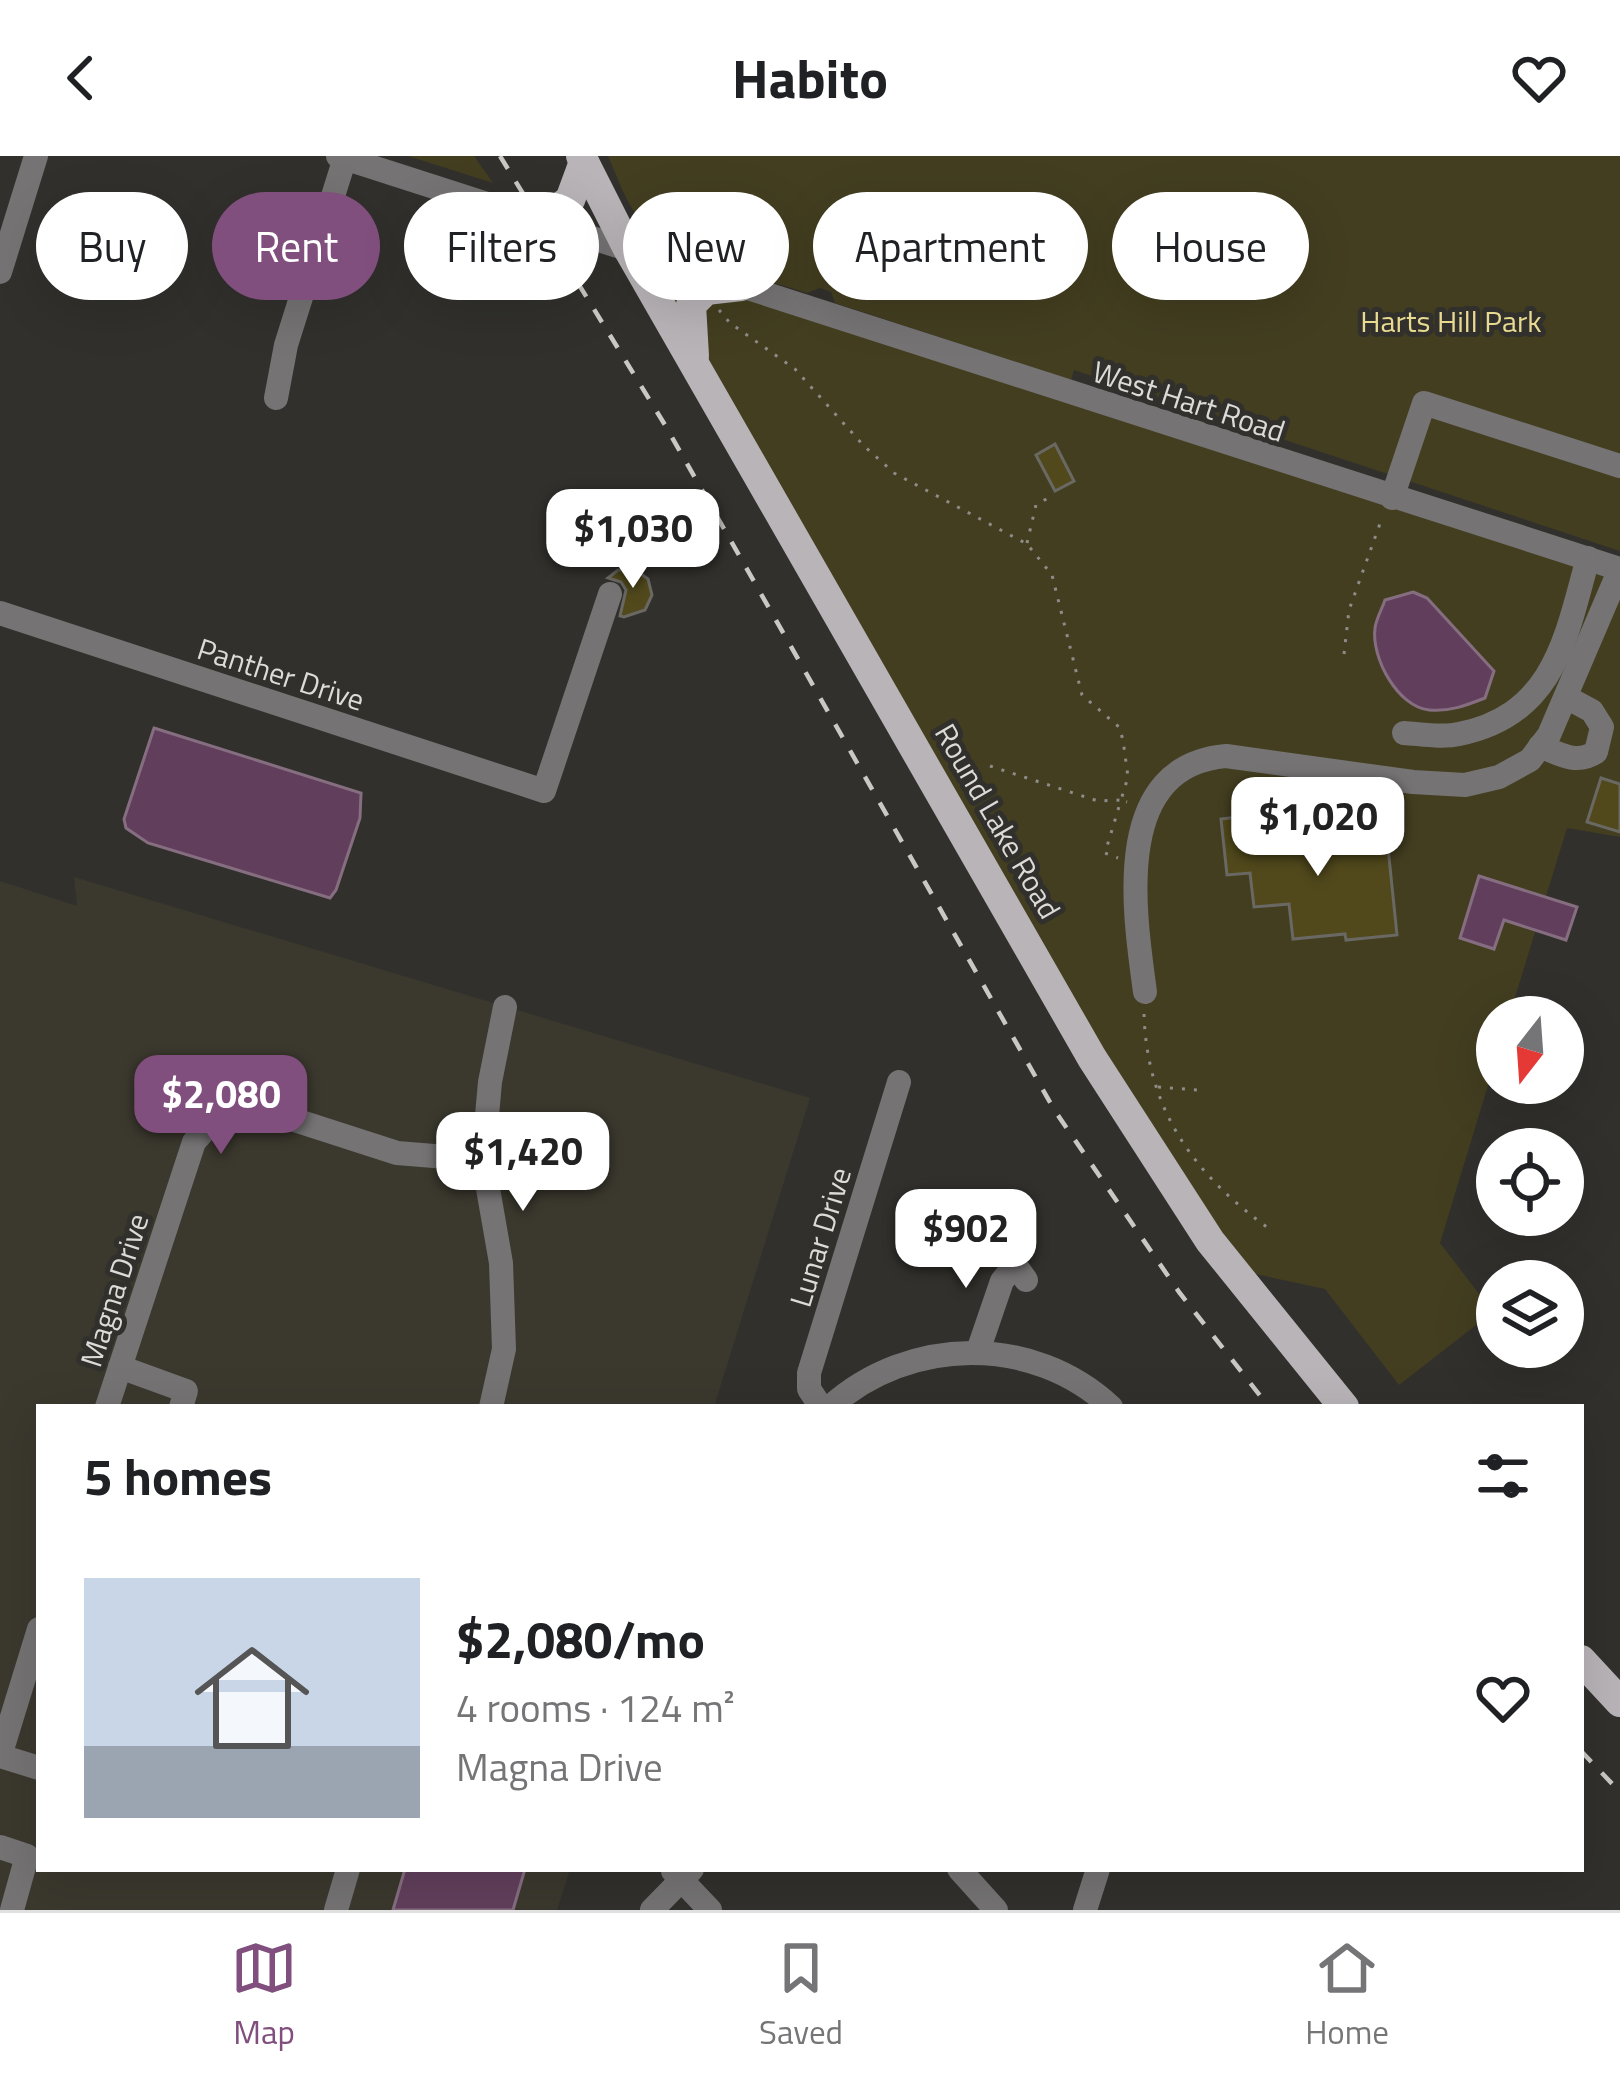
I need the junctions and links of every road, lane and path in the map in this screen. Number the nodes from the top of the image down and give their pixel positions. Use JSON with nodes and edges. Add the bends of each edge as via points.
{"nodes":[{"id":1,"x":37,"y":156,"type":"edge"},
{"id":2,"x":341,"y":157,"type":"edge"},
{"id":3,"x":582,"y":159,"type":"edge"},
{"id":4,"x":453,"y":192,"type":"edge"},
{"id":5,"x":572,"y":192,"type":"edge"},
{"id":6,"x":5,"y":236,"type":"edge"},
{"id":7,"x":623,"y":239,"type":"edge"},
{"id":8,"x":0,"y":272,"type":"edge"},
{"id":9,"x":657,"y":300,"type":"edge"},
{"id":10,"x":696,"y":300,"type":"edge"},
{"id":11,"x":726,"y":300,"type":"edge"},
{"id":12,"x":751,"y":300,"type":"edge"},
{"id":13,"x":696,"y":368,"type":"junction"},
{"id":14,"x":276,"y":398,"type":"dead end"},
{"id":15,"x":1620,"y":466,"type":"edge"},
{"id":16,"x":1053,"y":494,"type":"dead end"},
{"id":17,"x":1388,"y":505,"type":"junction"},
{"id":18,"x":1027,"y":544,"type":"junction"},
{"id":19,"x":1588,"y":559,"type":"junction"},
{"id":20,"x":1620,"y":569,"type":"edge"},
{"id":21,"x":610,"y":594,"type":"dead end"},
{"id":22,"x":0,"y":613,"type":"edge"},
{"id":23,"x":1344,"y":654,"type":"dead end"},
{"id":24,"x":1566,"y":697,"type":"junction"},
{"id":25,"x":1403,"y":733,"type":"dead end"},
{"id":26,"x":1540,"y":746,"type":"junction"},
{"id":27,"x":990,"y":766,"type":"dead end"},
{"id":28,"x":1121,"y":800,"type":"junction"},
{"id":29,"x":1135,"y":805,"type":"dead end"},
{"id":30,"x":1125,"y":861,"type":"dead end"},
{"id":31,"x":1145,"y":992,"type":"joint"},
{"id":32,"x":505,"y":1007,"type":"dead end"},
{"id":33,"x":1156,"y":1087,"type":"junction"},
{"id":34,"x":1198,"y":1090,"type":"dead end"},
{"id":35,"x":915,"y":1108,"type":"dead end"},
{"id":36,"x":483,"y":1160,"type":"junction"},
{"id":37,"x":1271,"y":1230,"type":"dead end"},
{"id":38,"x":1015,"y":1265,"type":"dead end"},
{"id":39,"x":977,"y":1351,"type":"junction"},
{"id":40,"x":120,"y":1367,"type":"junction"},
{"id":41,"x":108,"y":1404,"type":"edge"},
{"id":42,"x":183,"y":1404,"type":"edge"},
{"id":43,"x":492,"y":1404,"type":"edge"},
{"id":44,"x":822,"y":1404,"type":"edge"},
{"id":45,"x":829,"y":1404,"type":"edge"},
{"id":46,"x":1108,"y":1404,"type":"edge"},
{"id":47,"x":1342,"y":1404,"type":"edge"},
{"id":48,"x":1584,"y":1663,"type":"edge"},
{"id":49,"x":33,"y":1668,"type":"edge"},
{"id":50,"x":1620,"y":1702,"type":"edge"},
{"id":51,"x":0,"y":1756,"type":"edge"},
{"id":52,"x":36,"y":1767,"type":"edge"},
{"id":53,"x":0,"y":1847,"type":"edge"},
{"id":54,"x":348,"y":1872,"type":"edge"},
{"id":55,"x":681,"y":1872,"type":"edge"},
{"id":56,"x":962,"y":1872,"type":"edge"},
{"id":57,"x":1097,"y":1872,"type":"edge"},
{"id":58,"x":12,"y":1910,"type":"edge"},
{"id":59,"x":336,"y":1910,"type":"edge"},
{"id":60,"x":652,"y":1910,"type":"edge"},
{"id":61,"x":710,"y":1910,"type":"edge"},
{"id":62,"x":996,"y":1910,"type":"edge"},
{"id":63,"x":1085,"y":1910,"type":"edge"}],
"edges":[{"from":1,"to":6,"type":"street"},
{"from":2,"to":4,"type":"street","name":"West Hart Road"},
{"from":2,"to":14,"type":"street"},
{"from":3,"to":5,"type":"main road"},
{"from":3,"to":7,"type":"main road","name":"Round Lake Road"},
{"from":6,"to":8,"type":"street"},
{"from":9,"to":13,"type":"main road","name":"Round Lake Road"},
{"from":10,"to":13,"type":"main road"},
{"from":11,"to":18,"type":"path","via":[[720,314],[796,369],[894,473]]},
{"from":12,"to":17,"type":"street","name":"West Hart Road"},
{"from":13,"to":47,"type":"main road","name":"Round Lake Road","via":[[1092,1058],[1210,1241]]},
{"from":15,"to":17,"type":"street","via":[[1424,403]]},
{"from":16,"to":18,"type":"path","via":[[1036,505]]},
{"from":17,"to":19,"type":"street","name":"West Hart Road"},
{"from":17,"to":23,"type":"path","via":[[1349,610]]},
{"from":18,"to":28,"type":"path","via":[[1052,574],[1082,695],[1119,727],[1127,777]]},
{"from":19,"to":20,"type":"street","name":"West Hart Road"},
{"from":19,"to":25,"type":"street","via":[[1565,643],[1530,700],[1456,736]]},
{"from":20,"to":24,"type":"street"},
{"from":21,"to":22,"type":"street","name":"Panther Drive","via":[[544,791]]},
{"from":24,"to":26,"type":"street"},
{"from":24,"to":26,"type":"street","via":[[1602,727],[1596,752],[1568,758]]},
{"from":26,"to":31,"type":"street","via":[[1499,777],[1465,785],[1253,760],[1202,758],[1180,769],[1144,818],[1133,902]]},
{"from":27,"to":28,"type":"path","via":[[1098,801]]},
{"from":28,"to":29,"type":"path"},
{"from":28,"to":30,"type":"path","via":[[1105,854]]},
{"from":31,"to":33,"type":"path"},
{"from":32,"to":36,"type":"street"},
{"from":33,"to":34,"type":"path"},
{"from":33,"to":37,"type":"path","via":[[1201,1172]]},
{"from":35,"to":44,"type":"street","name":"Lunar Drive","via":[[896,1077],[809,1373],[809,1389]]},
{"from":36,"to":40,"type":"street","name":"Magna Drive","via":[[397,1153],[273,1113],[220,1114],[194,1142]]},
{"from":36,"to":43,"type":"street","via":[[501,1263],[504,1349]]},
{"from":38,"to":39,"type":"street","via":[[1001,1281]]},
{"from":39,"to":45,"type":"street","via":[[886,1370]]},
{"from":39,"to":46,"type":"street","via":[[1067,1376]]},
{"from":40,"to":41,"type":"street","name":"Magna Drive"},
{"from":40,"to":42,"type":"street","via":[[186,1391]]},
{"from":48,"to":50,"type":"main road"},
{"from":49,"to":51,"type":"street"},
{"from":51,"to":52,"type":"street"},
{"from":53,"to":58,"type":"street","via":[[27,1856]]},
{"from":54,"to":59,"type":"street"},
{"from":55,"to":60,"type":"street"},
{"from":55,"to":61,"type":"street"},
{"from":56,"to":62,"type":"street"},
{"from":57,"to":63,"type":"street"}]}
